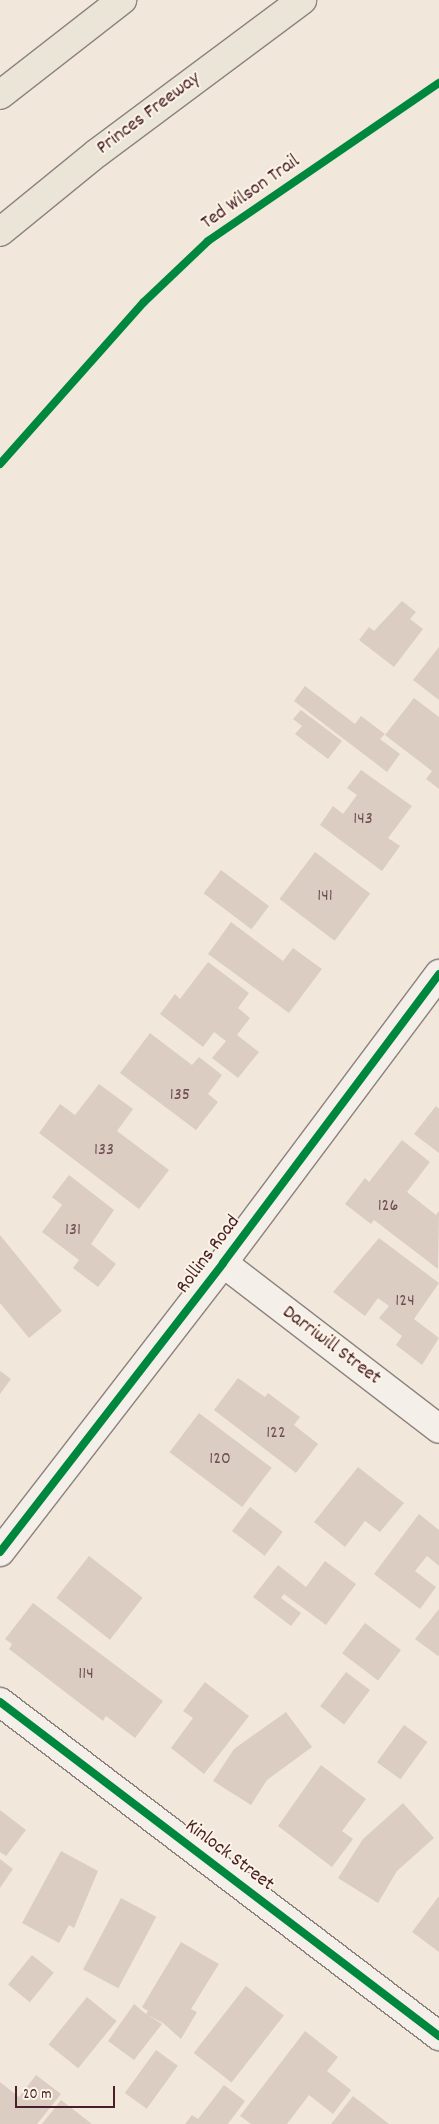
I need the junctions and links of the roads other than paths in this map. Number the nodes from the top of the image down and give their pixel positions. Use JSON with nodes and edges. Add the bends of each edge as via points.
{"nodes":[{"id":1,"x":122,"y":0,"type":"edge"},
{"id":2,"x":302,"y":0,"type":"edge"},
{"id":3,"x":0,"y":95,"type":"edge"},
{"id":4,"x":0,"y":232,"type":"edge"},
{"id":5,"x":439,"y":974,"type":"edge"},
{"id":6,"x":223,"y":1264,"type":"junction"},
{"id":7,"x":439,"y":1429,"type":"edge"},
{"id":8,"x":0,"y":1552,"type":"edge"},
{"id":9,"x":0,"y":1702,"type":"edge"},
{"id":10,"x":439,"y":2036,"type":"edge"}],
"edges":[{"from":1,"to":3,"type":"highway"},
{"from":2,"to":4,"type":"highway","name":"Princes Freeway","via":[[97,153]]},
{"from":5,"to":6,"type":"street","name":"Rollins Road"},
{"from":6,"to":7,"type":"street","name":"Darriwill Street"},
{"from":6,"to":8,"type":"street","name":"Rollins Road"},
{"from":9,"to":10,"type":"street","name":"Kinlock Street"}]}
